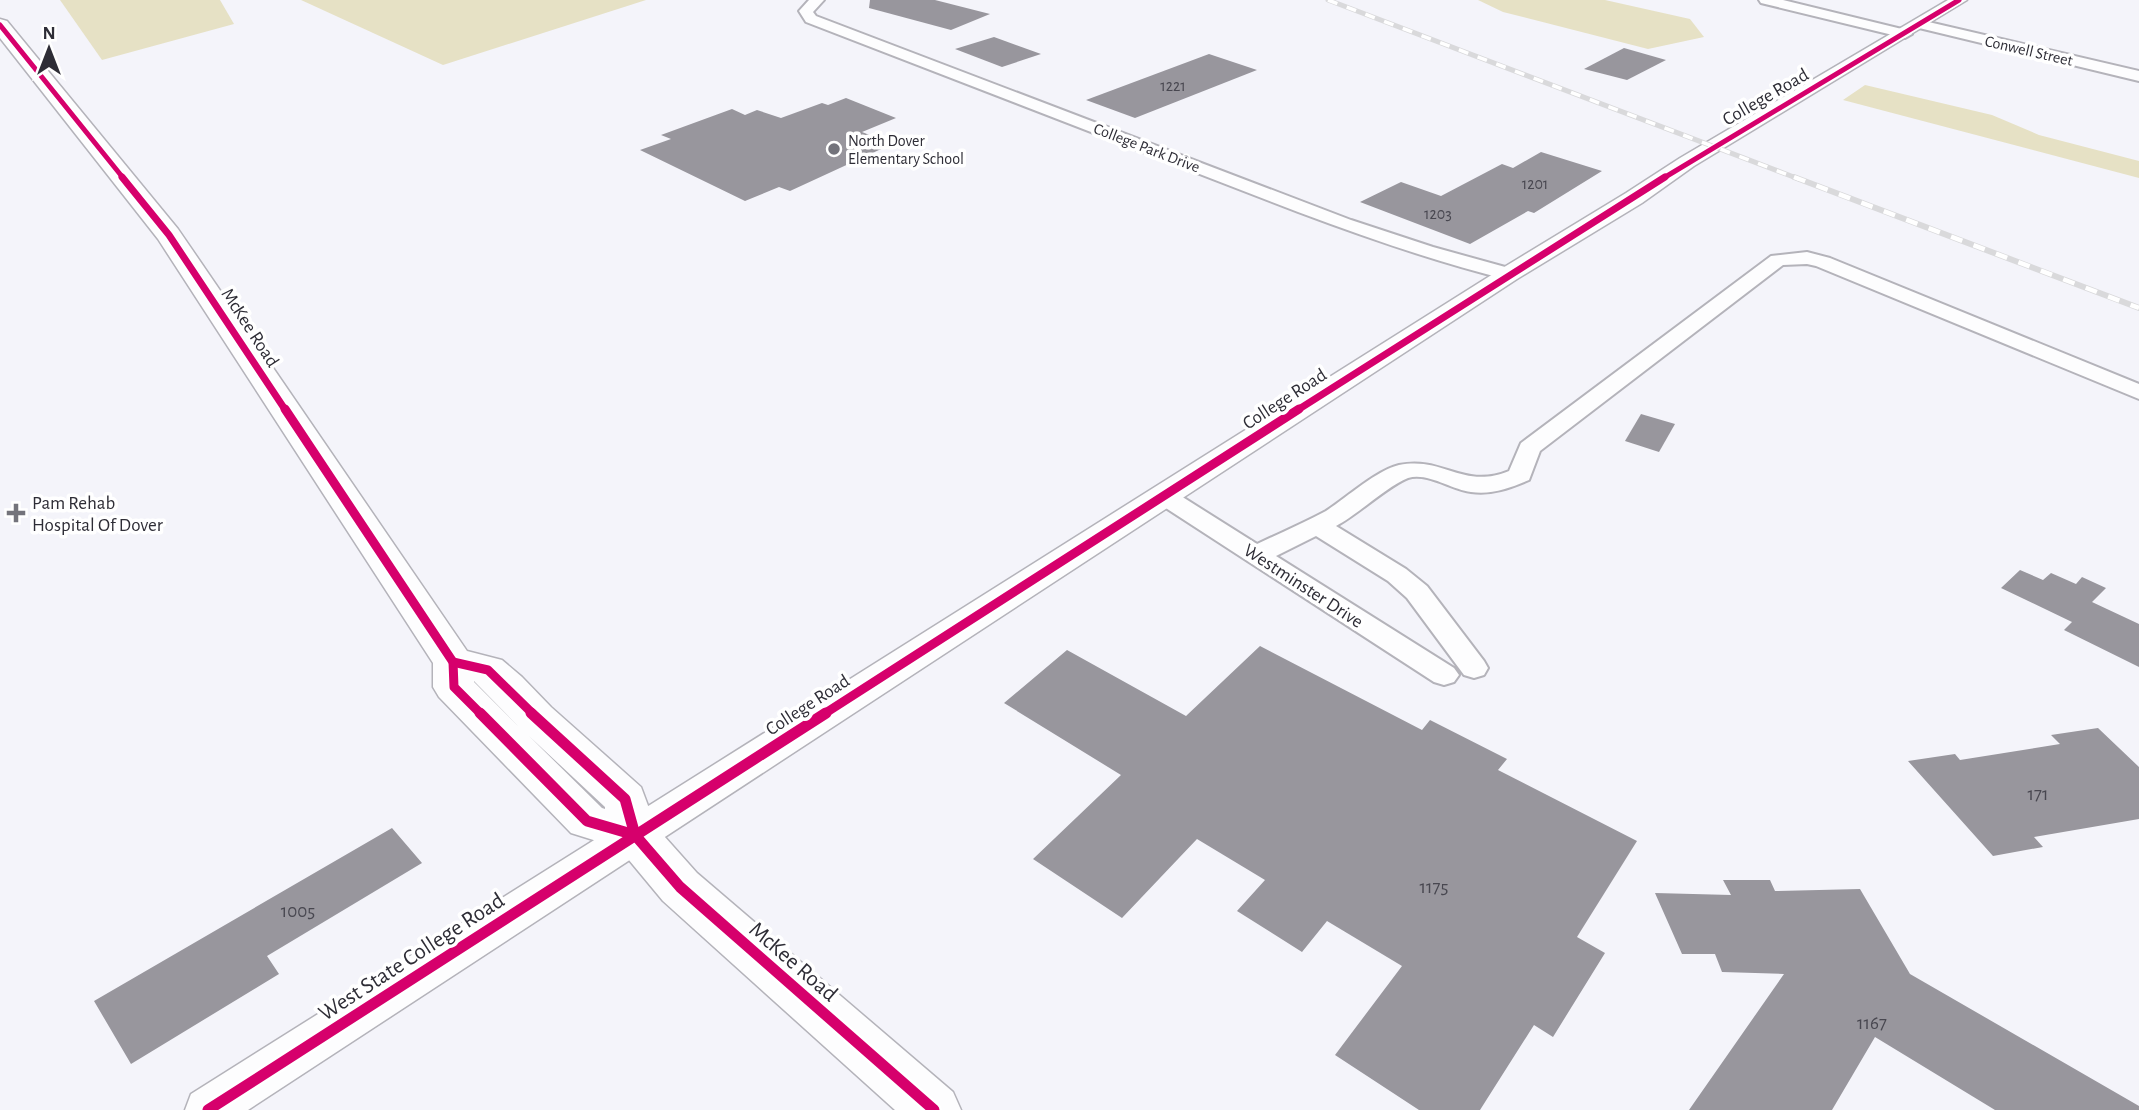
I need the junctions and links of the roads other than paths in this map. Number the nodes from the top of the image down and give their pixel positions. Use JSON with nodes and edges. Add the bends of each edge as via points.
{"nodes":[{"id":1,"x":817,"y":0,"type":"edge"},
{"id":2,"x":1766,"y":0,"type":"edge"},
{"id":3,"x":1959,"y":0,"type":"edge"},
{"id":4,"x":0,"y":27,"type":"edge"},
{"id":5,"x":1912,"y":29,"type":"junction"},
{"id":6,"x":2139,"y":76,"type":"edge"},
{"id":7,"x":1509,"y":274,"type":"junction"},
{"id":8,"x":2139,"y":392,"type":"edge"},
{"id":9,"x":1164,"y":496,"type":"junction"},
{"id":10,"x":1317,"y":525,"type":"junction"},
{"id":11,"x":1256,"y":555,"type":"junction"},
{"id":12,"x":1474,"y":668,"type":"dead end"},
{"id":13,"x":1444,"y":675,"type":"dead end"},
{"id":14,"x":635,"y":835,"type":"junction"},
{"id":15,"x":208,"y":1110,"type":"edge"},
{"id":16,"x":934,"y":1110,"type":"edge"}],
"edges":[{"from":1,"to":7,"type":"street","name":"College Park Drive","via":[[806,11],[811,19],[1349,226],[1450,260]]},
{"from":2,"to":5,"type":"street","name":"Conwell Street"},
{"from":3,"to":5,"type":"street","name":"College Road"},
{"from":4,"to":14,"type":"main road","name":"McKee Road","via":[[169,235],[453,662],[454,687],[587,821]]},
{"from":5,"to":6,"type":"street","name":"Conwell Street"},
{"from":5,"to":7,"type":"street","name":"College Road"},
{"from":7,"to":9,"type":"street","name":"College Road"},
{"from":8,"to":10,"type":"street","via":[[1823,262],[1778,260],[1529,448],[1520,475],[1486,486],[1459,484],[1427,471],[1401,472]]},
{"from":9,"to":11,"type":"street","name":"Westminster Drive"},
{"from":9,"to":14,"type":"street","name":"College Road"},
{"from":10,"to":11,"type":"street"},
{"from":10,"to":12,"type":"street","via":[[1417,592]]},
{"from":11,"to":13,"type":"street","name":"Westminster Drive"},
{"from":14,"to":15,"type":"street","name":"West State College Road"},
{"from":14,"to":16,"type":"main road","name":"McKee Road","via":[[680,887]]}]}
